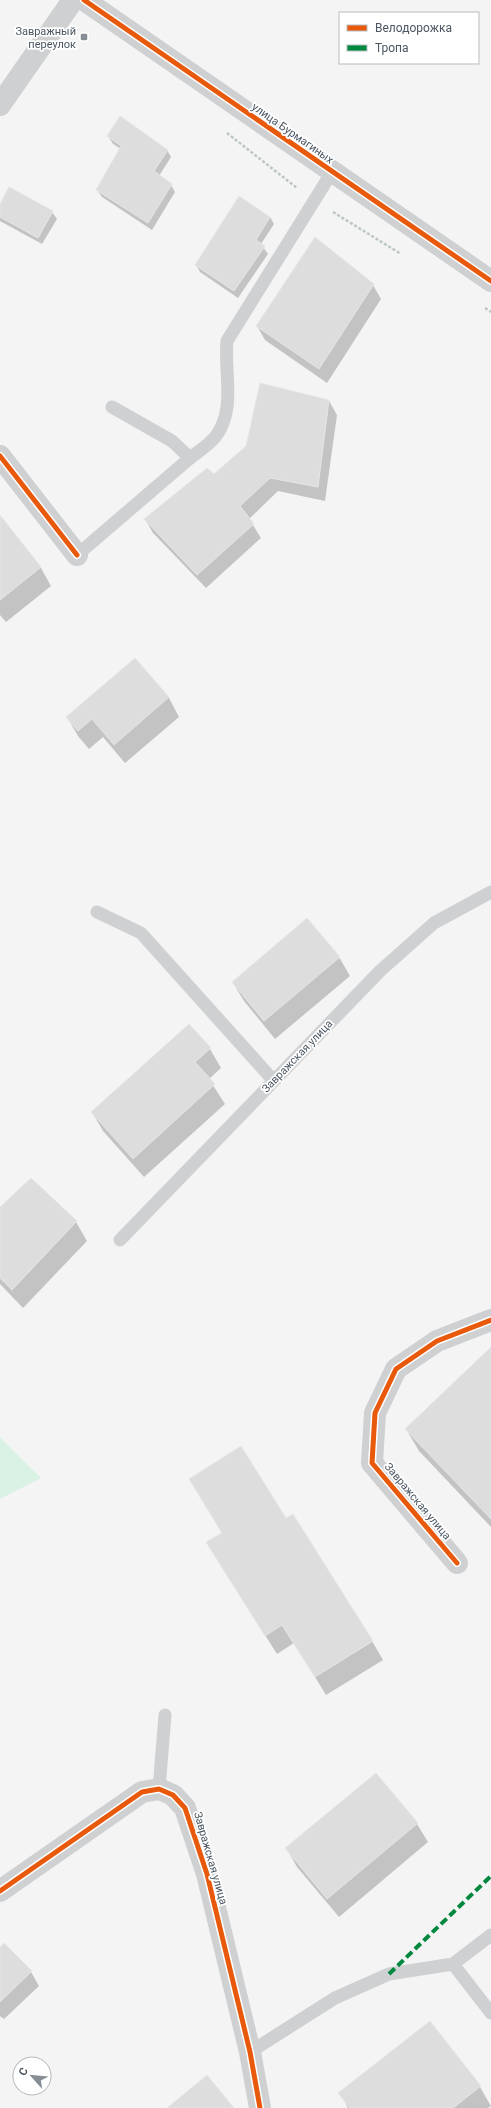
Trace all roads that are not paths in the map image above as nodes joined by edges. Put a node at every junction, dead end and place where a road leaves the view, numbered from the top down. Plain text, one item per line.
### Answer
1 (73, 0) edge
2 (84, 0) edge
3 (0, 105) edge
4 (332, 172) junction
5 (491, 280) edge
6 (112, 407) dead end
7 (0, 456) edge
8 (190, 458) junction
9 (77, 555) joint
10 (491, 892) edge
11 (98, 912) dead end
12 (273, 1080) junction
13 (120, 1240) dead end
14 (491, 1320) edge
15 (457, 1563) dead end
16 (165, 1715) dead end
17 (158, 1789) junction
18 (0, 1891) edge
19 (491, 1935) edge
20 (453, 1964) junction
21 (491, 2013) edge
22 (250, 2052) junction
23 (260, 2108) edge

1 - 3 street
2 - 4 street, улица Бурмагиных
4 - 5 street, улица Бурмагиных
4 - 8 lane
6 - 8 lane
7 - 9 street
8 - 9 lane
10 - 12 lane, Завражская улица
11 - 12 lane
12 - 13 lane, Завражская улица
14 - 15 street, Завражская улица
16 - 17 lane
17 - 18 street
17 - 22 street, Завражская улица
19 - 20 lane
20 - 21 lane
20 - 22 lane
22 - 23 street, Завражская улица

